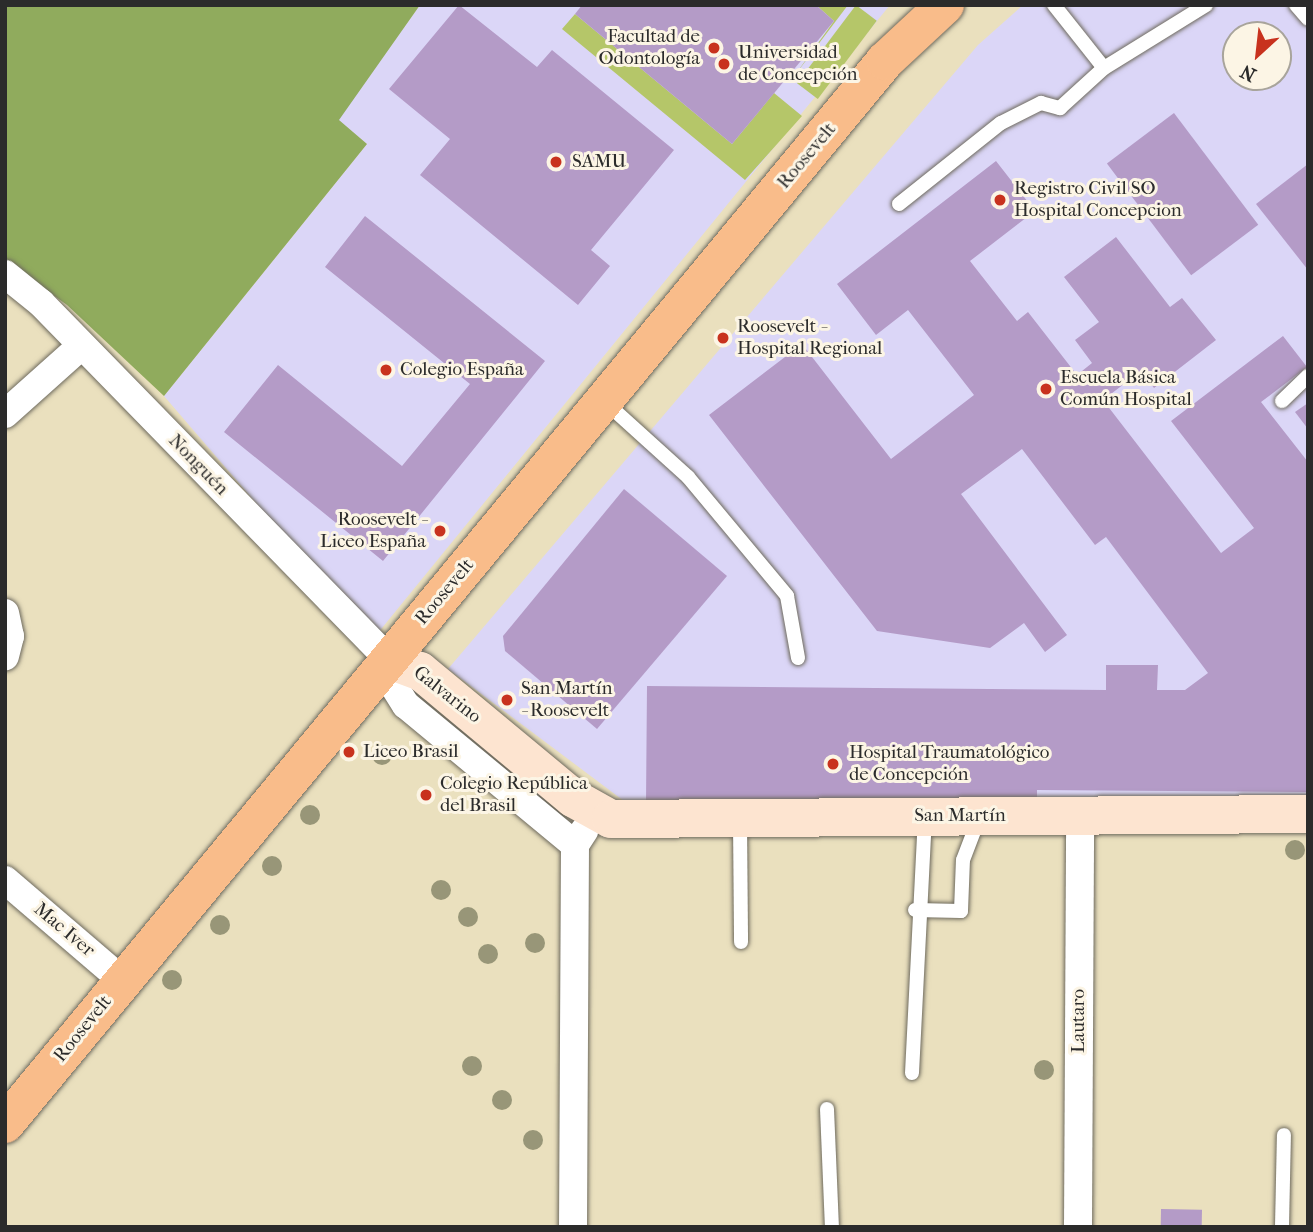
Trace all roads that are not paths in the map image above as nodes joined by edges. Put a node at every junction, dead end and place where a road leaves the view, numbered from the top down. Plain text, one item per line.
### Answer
1 (919, 5) edge
2 (945, 5) edge
3 (1054, 5) edge
4 (1206, 5) edge
5 (1296, 5) edge
6 (1308, 19) edge
7 (885, 61) junction
8 (1104, 68) junction
9 (899, 204) dead end
10 (5, 274) edge
11 (82, 346) junction
12 (1308, 376) edge
13 (604, 401) junction
14 (1282, 401) dead end
15 (5, 414) edge
16 (5, 613) edge
17 (5, 656) edge
18 (799, 658) dead end
19 (389, 660) junction
20 (1308, 814) edge
21 (1080, 815) junction
22 (925, 816) junction
23 (979, 816) junction
24 (611, 819) junction
25 (740, 819) junction
26 (575, 845) junction
27 (5, 880) edge
28 (915, 910) junction
29 (741, 942) dead end
30 (123, 981) junction
31 (912, 1073) dead end
32 (827, 1109) dead end
33 (5, 1124) edge
34 (1284, 1135) dead end
35 (573, 1227) edge
36 (832, 1227) edge
37 (1079, 1227) edge
38 (1282, 1227) edge

1 - 7 main road, Roosevelt
2 - 7 main road, Roosevelt
3 - 8 lane
4 - 8 lane
5 - 6 lane
7 - 13 main road, Roosevelt
8 - 9 lane
10 - 11 street, Nonguén
11 - 15 street
11 - 19 street, Nonguén
12 - 14 lane
13 - 18 lane
13 - 19 main road, Roosevelt
16 - 17 street
19 - 24 main road, Galvarino
19 - 26 street, Galvarino
19 - 30 main road, Roosevelt
20 - 21 main road, San Martín
21 - 23 main road, San Martín
21 - 37 street, Lautaro
22 - 23 main road, San Martín
22 - 25 main road, San Martín
22 - 28 lane
23 - 28 lane
24 - 25 main road, San Martín
24 - 26 street
25 - 29 lane
26 - 35 street
27 - 30 street, Mac Iver
28 - 31 lane
30 - 33 main road, Roosevelt
32 - 36 lane
34 - 38 lane

